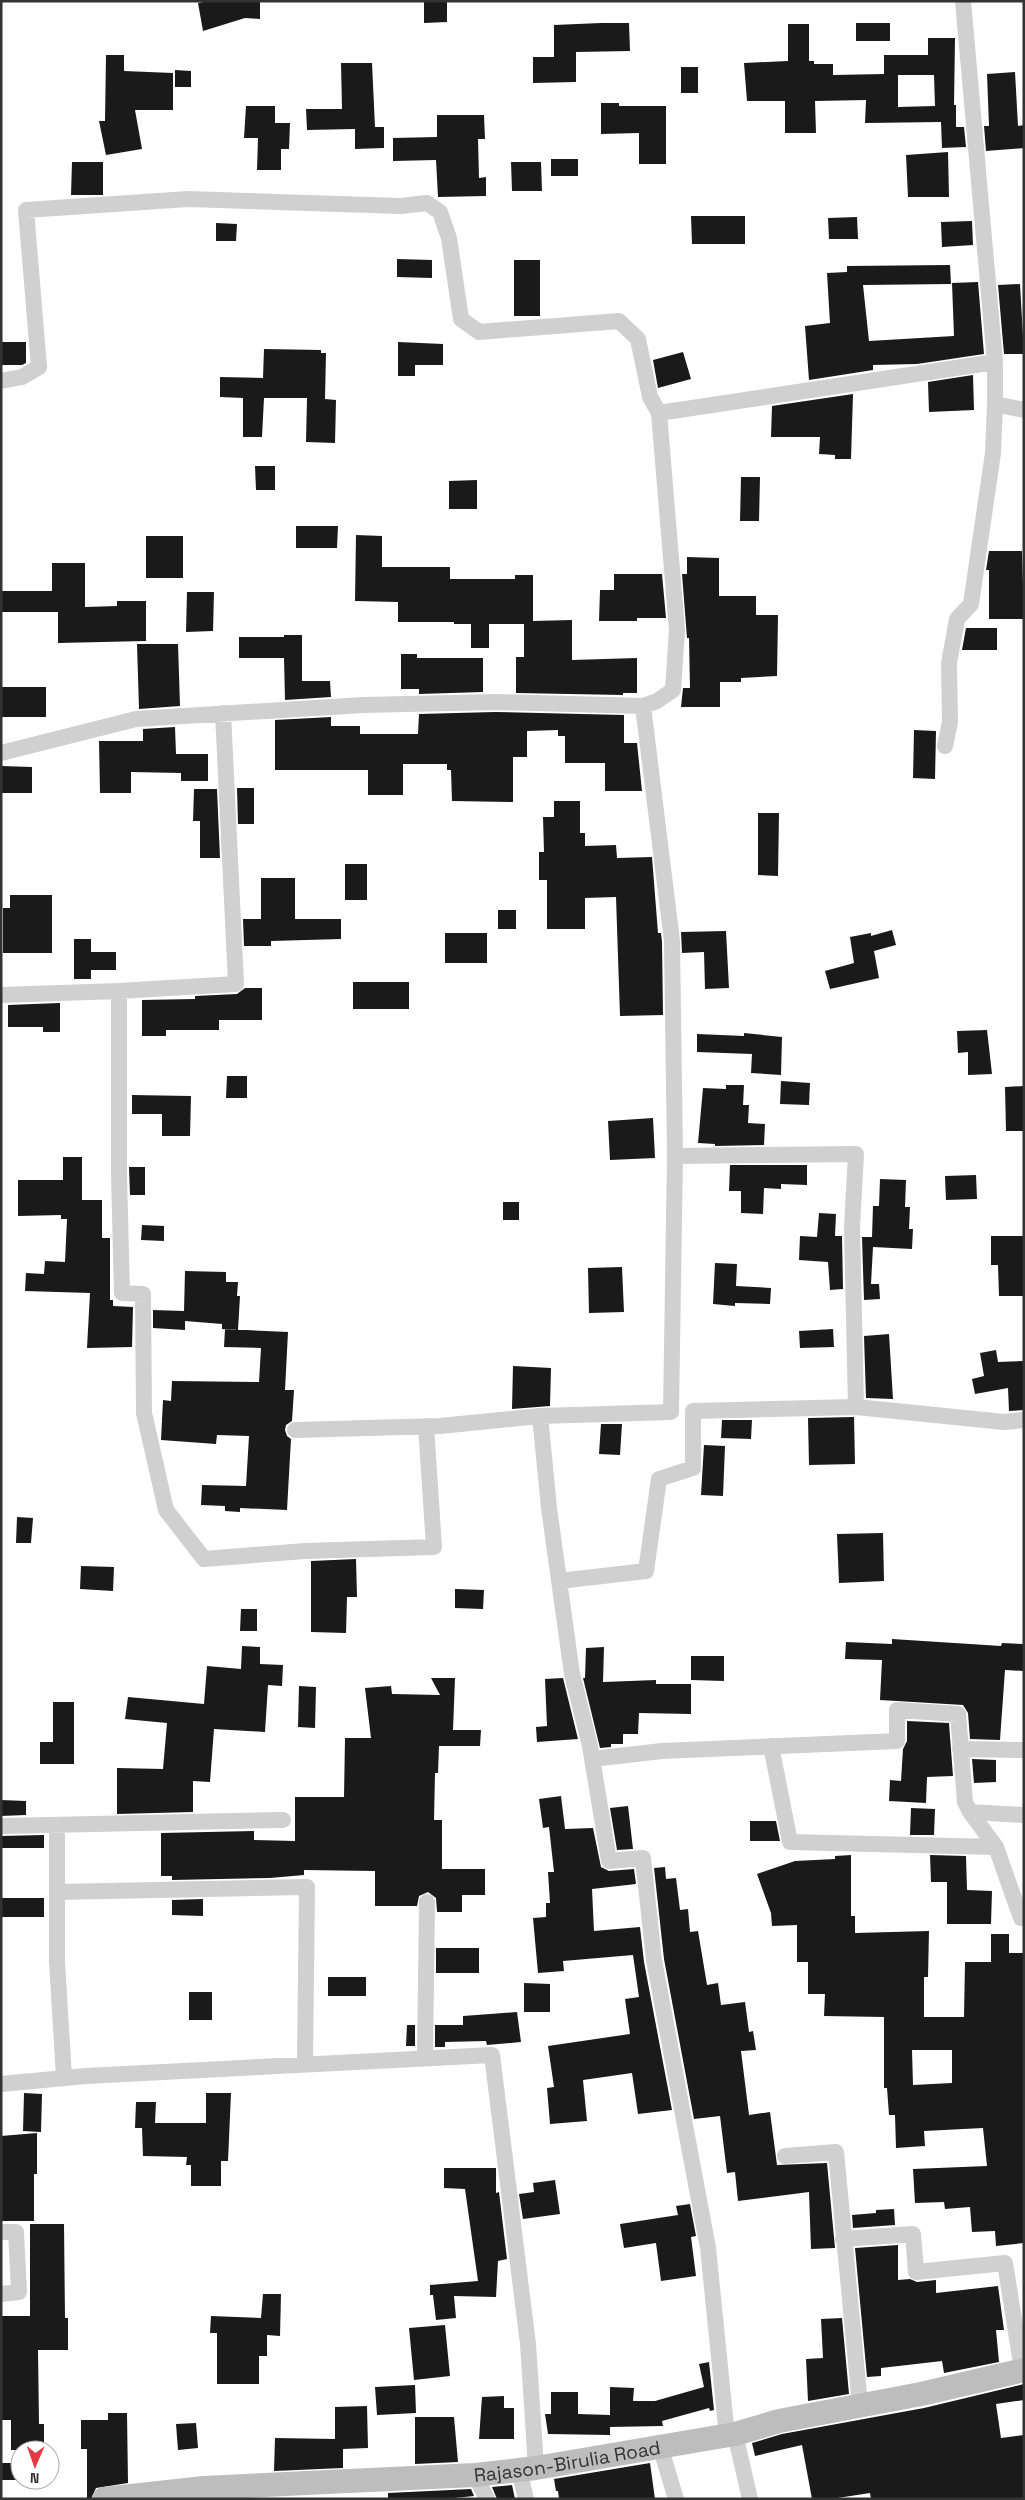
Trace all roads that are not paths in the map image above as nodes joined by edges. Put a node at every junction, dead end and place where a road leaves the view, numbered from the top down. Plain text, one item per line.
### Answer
1 (964, 1) edge
2 (995, 362) junction
3 (1, 380) edge
4 (995, 404) junction
5 (1024, 410) edge
6 (659, 413) junction
7 (643, 706) junction
8 (223, 713) junction
9 (945, 746) dead end
10 (1, 753) edge
11 (119, 991) junction
12 (1, 995) edge
13 (676, 1156) junction
14 (856, 1407) junction
15 (693, 1411) junction
16 (671, 1412) junction
17 (540, 1416) junction
18 (1024, 1420) edge
19 (426, 1426) junction
20 (295, 1430) dead end
21 (559, 1581) junction
22 (771, 1746) junction
23 (960, 1749) junction
24 (1024, 1750) edge
25 (592, 1759) junction
26 (970, 1812) junction
27 (1024, 1815) edge
28 (283, 1820) dead end
29 (57, 1825) junction
30 (1, 1826) edge
31 (996, 1848) junction
32 (57, 1892) junction
33 (427, 1902) dead end
34 (1024, 1918) edge
35 (425, 2058) junction
36 (305, 2064) junction
37 (64, 2078) junction
38 (1, 2084) edge
39 (785, 2156) dead end
40 (1, 2232) edge
41 (844, 2239) junction
42 (1, 2294) edge
43 (1023, 2370) edge
44 (860, 2406) junction
45 (731, 2435) junction
46 (660, 2446) junction
47 (528, 2469) junction
48 (475, 2475) junction
49 (205, 2494) edge
50 (104, 2499) edge
51 (487, 2499) edge
52 (526, 2499) edge
53 (676, 2499) edge
54 (750, 2499) edge

1 - 2 street
2 - 4 street
2 - 6 street
3 - 6 street
4 - 5 street
4 - 9 street
6 - 7 street
7 - 8 street
7 - 13 street
8 - 10 street
8 - 11 street
11 - 12 street
11 - 19 street
13 - 14 street
13 - 16 street
14 - 15 street
14 - 18 street
15 - 16 street
15 - 21 street
16 - 17 street
17 - 19 street
17 - 21 street
19 - 20 street
21 - 25 street
22 - 23 street
22 - 25 street
22 - 31 street
23 - 24 street
23 - 26 street
25 - 45 street
26 - 27 street
26 - 31 street
28 - 29 street
29 - 30 street
29 - 32 street
31 - 34 street
32 - 36 street
32 - 37 street
33 - 35 street
35 - 36 street
35 - 47 street
36 - 37 street
37 - 38 street
39 - 41 street
40 - 42 street
41 - 43 street
41 - 44 street
43 - 44 street, Rajason-Birulia Road
44 - 45 street, Rajason-Birulia Road
45 - 46 street, Rajason-Birulia Road
45 - 54 street
46 - 47 street, Rajason-Birulia Road
46 - 53 street
47 - 48 street, Rajason-Birulia Road
47 - 52 street
48 - 49 street, Rajason-Birulia Road
48 - 51 street
49 - 50 street, Rajason-Birulia Road

